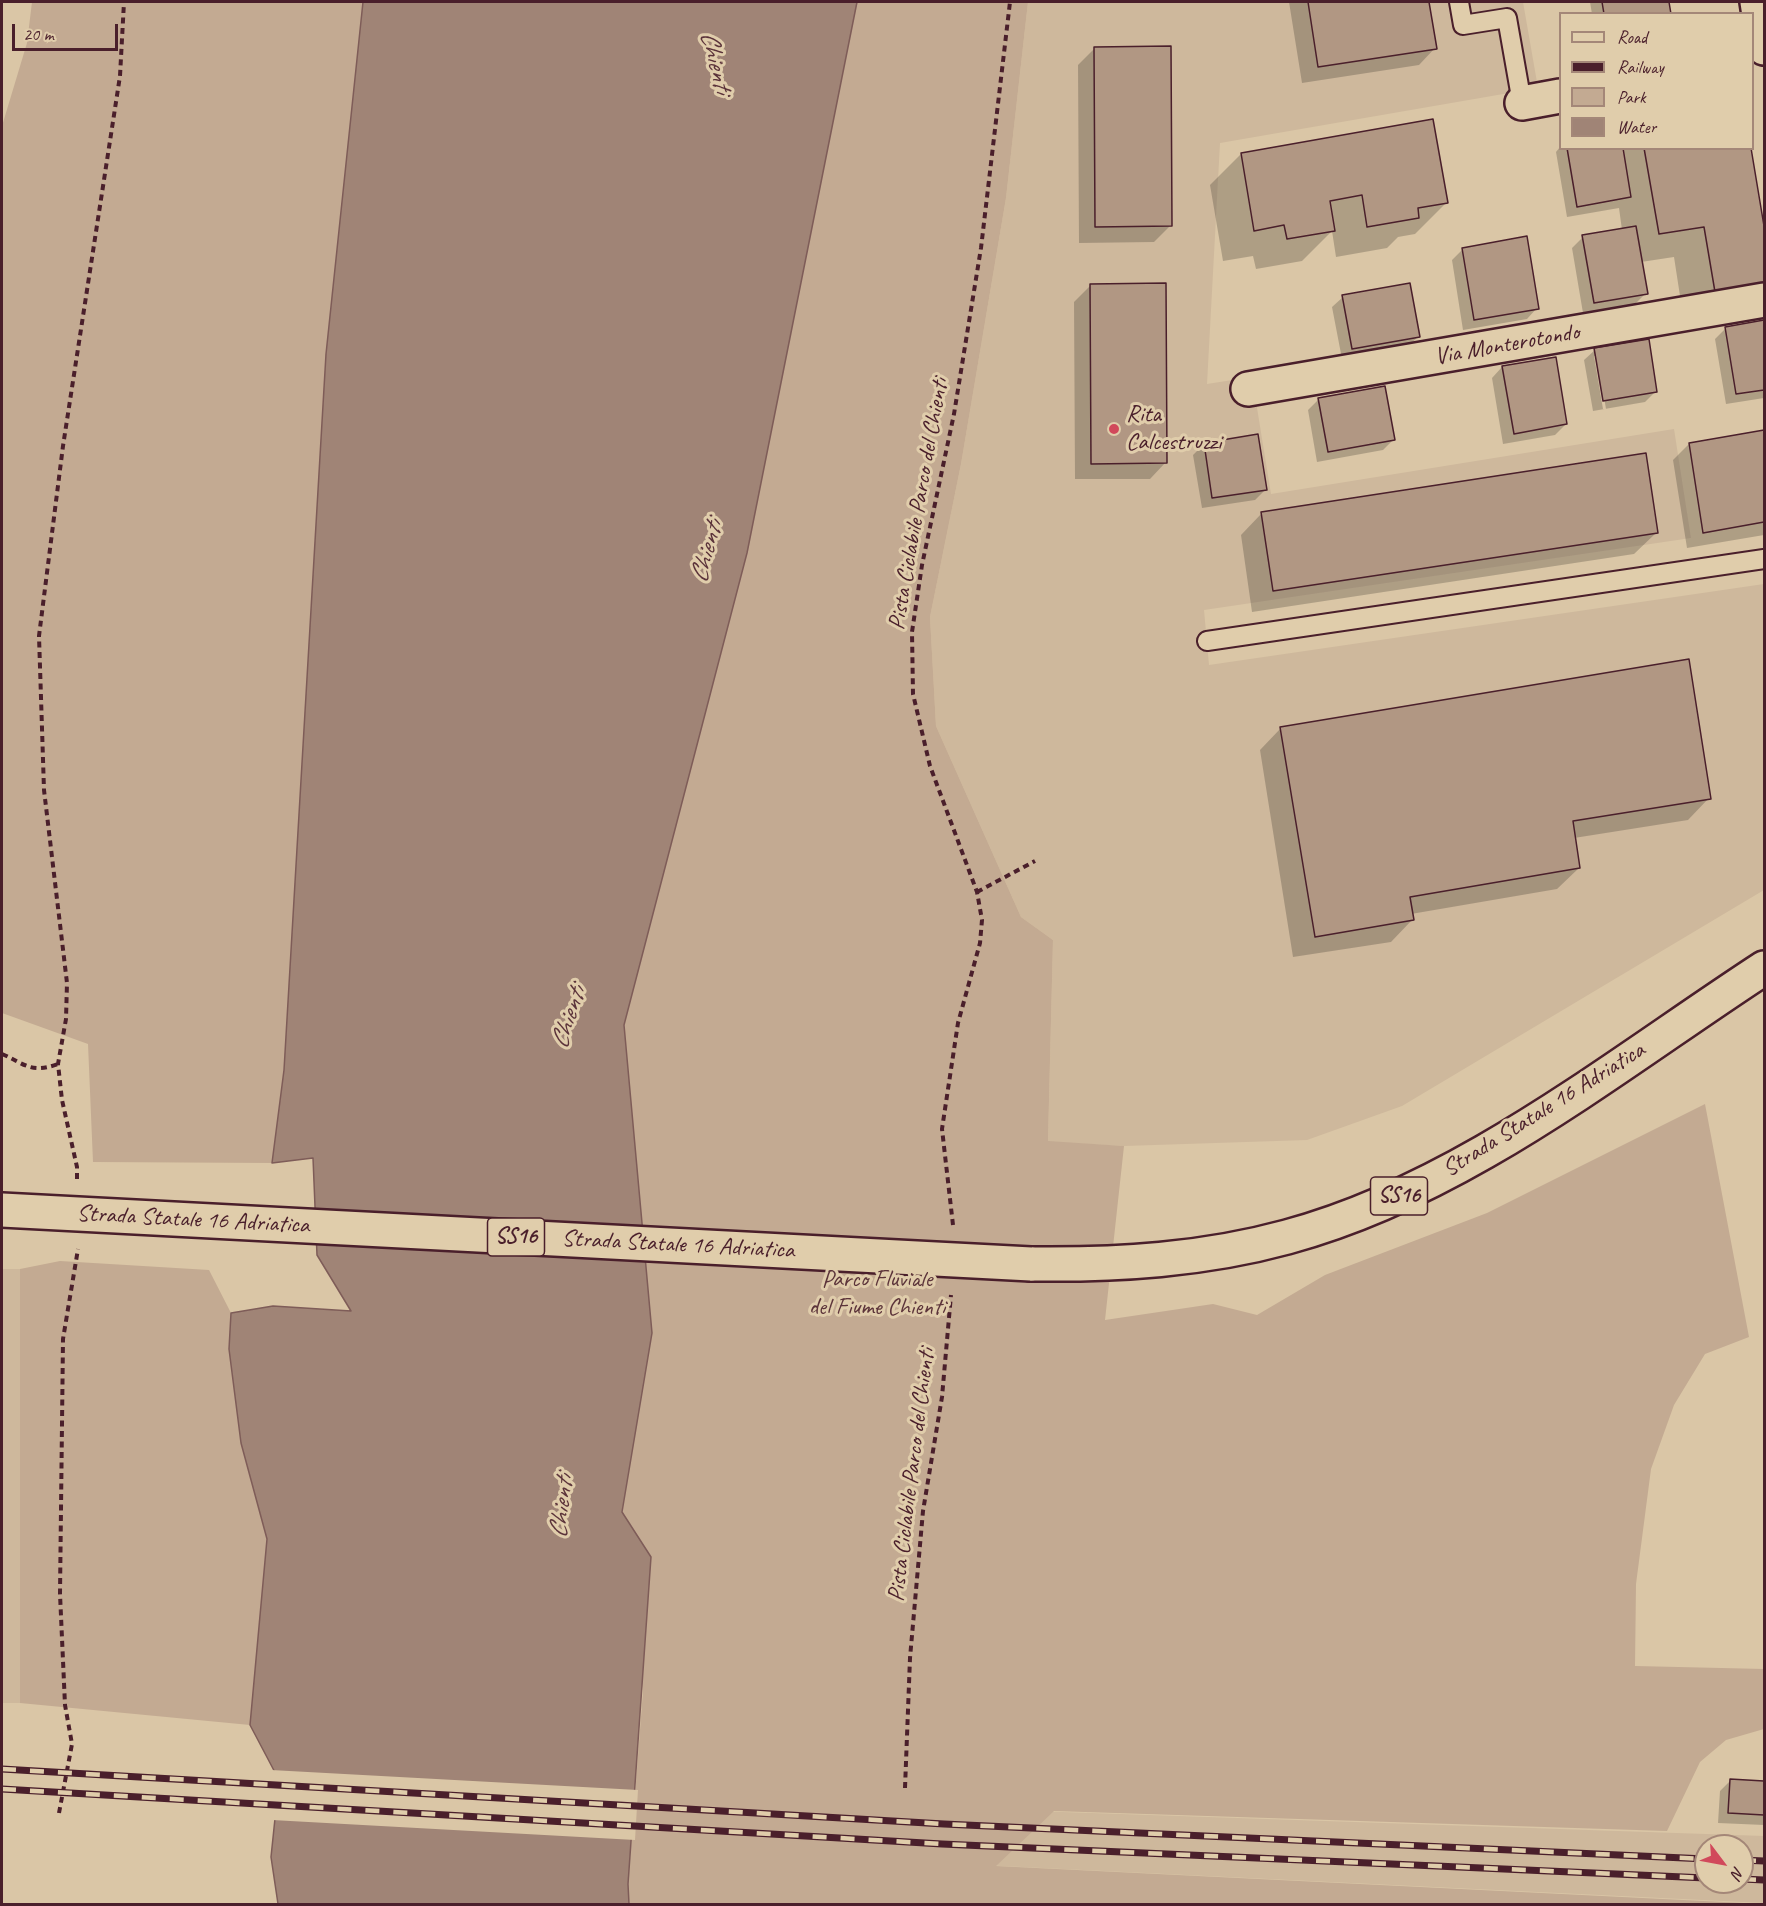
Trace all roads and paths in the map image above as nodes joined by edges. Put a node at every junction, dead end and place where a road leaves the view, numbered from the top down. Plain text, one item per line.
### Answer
1 (124, 2) edge
2 (1010, 2) edge
3 (1459, 2) edge
4 (1757, 2) edge
5 (1764, 48) edge
6 (1559, 96) edge
7 (1522, 103) joint
8 (1764, 300) edge
9 (1248, 389) dead end
10 (1764, 559) edge
11 (1208, 641) dead end
12 (1035, 861) dead end
13 (977, 892) junction
14 (1764, 968) edge
15 (1764, 975) edge
16 (1720, 996) junction
17 (2, 1054) edge
18 (58, 1064) junction
19 (78, 1190) dead end
20 (2, 1210) edge
21 (952, 1233) dead end
22 (78, 1237) dead end
23 (951, 1292) dead end
24 (905, 1788) dead end
25 (59, 1813) dead end

1 - 18 path
2 - 13 path, Pista Ciclabile Parco del Chienti
3 - 7 lane
4 - 5 main road
6 - 7 main road
8 - 9 main road, Via Monterotondo
10 - 11 lane
12 - 13 path
13 - 21 path, Pista Ciclabile Parco del Chienti
14 - 16 main road, Strada Statale 16 Adriatica / SS16
15 - 16 main road, Strada Statale 16 Adriatica / SS16
16 - 20 main road, Strada Statale 16 Adriatica / SS16, bridge
17 - 18 path
18 - 19 path
22 - 25 path
23 - 24 path, Pista Ciclabile Parco del Chienti

